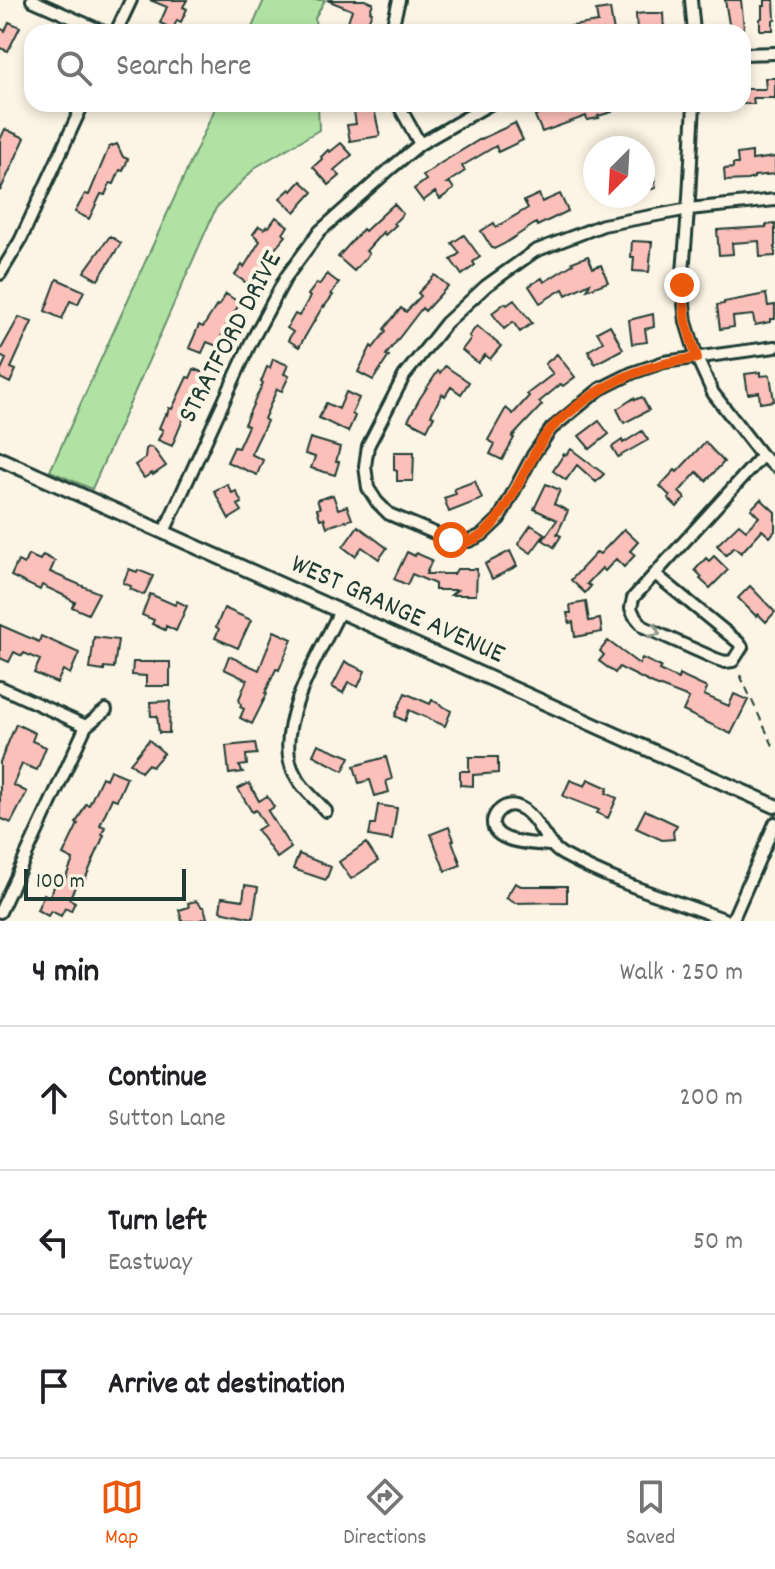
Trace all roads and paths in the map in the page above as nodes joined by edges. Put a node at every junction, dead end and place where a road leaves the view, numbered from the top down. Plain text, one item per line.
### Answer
1 (32, 0) edge
2 (131, 0) edge
3 (399, 0) edge
4 (691, 0) edge
5 (86, 24) edge
6 (120, 24) edge
7 (393, 24) edge
8 (693, 24) edge
9 (775, 53) edge
10 (751, 54) edge
11 (79, 112) edge
12 (402, 112) edge
13 (476, 112) edge
14 (694, 112) edge
15 (420, 144) junction
16 (775, 200) edge
17 (689, 209) junction
18 (0, 274) edge
19 (775, 347) edge
20 (697, 358) junction
21 (762, 456) junction
22 (0, 459) edge
23 (775, 466) edge
24 (164, 532) junction
25 (655, 574) junction
26 (340, 611) junction
27 (740, 675) dead end
28 (0, 687) edge
29 (106, 710) dead end
30 (86, 726) junction
31 (775, 750) edge
32 (775, 806) edge
33 (326, 811) dead end
34 (775, 823) edge
35 (551, 845) junction
36 (0, 912) edge
37 (730, 921) edge

1 - 5 street
2 - 6 street
3 - 7 street
4 - 8 street
9 - 10 street
11 - 18 street
12 - 15 street
13 - 15 street, STRATFORD DRIVE
14 - 17 street
15 - 24 street, STRATFORD DRIVE
16 - 17 street
17 - 20 street
17 - 20 street
19 - 20 street
20 - 21 street
21 - 23 street
21 - 25 street
22 - 24 street, WEST GRANGE AVENUE
24 - 26 street, WEST GRANGE AVENUE
25 -> 25 street
26 - 32 street, WEST GRANGE AVENUE
26 - 33 street
27 - 31 path
28 - 30 street
29 - 30 street
30 - 36 street
34 - 37 street
35 - 35 street
35 - 37 street

